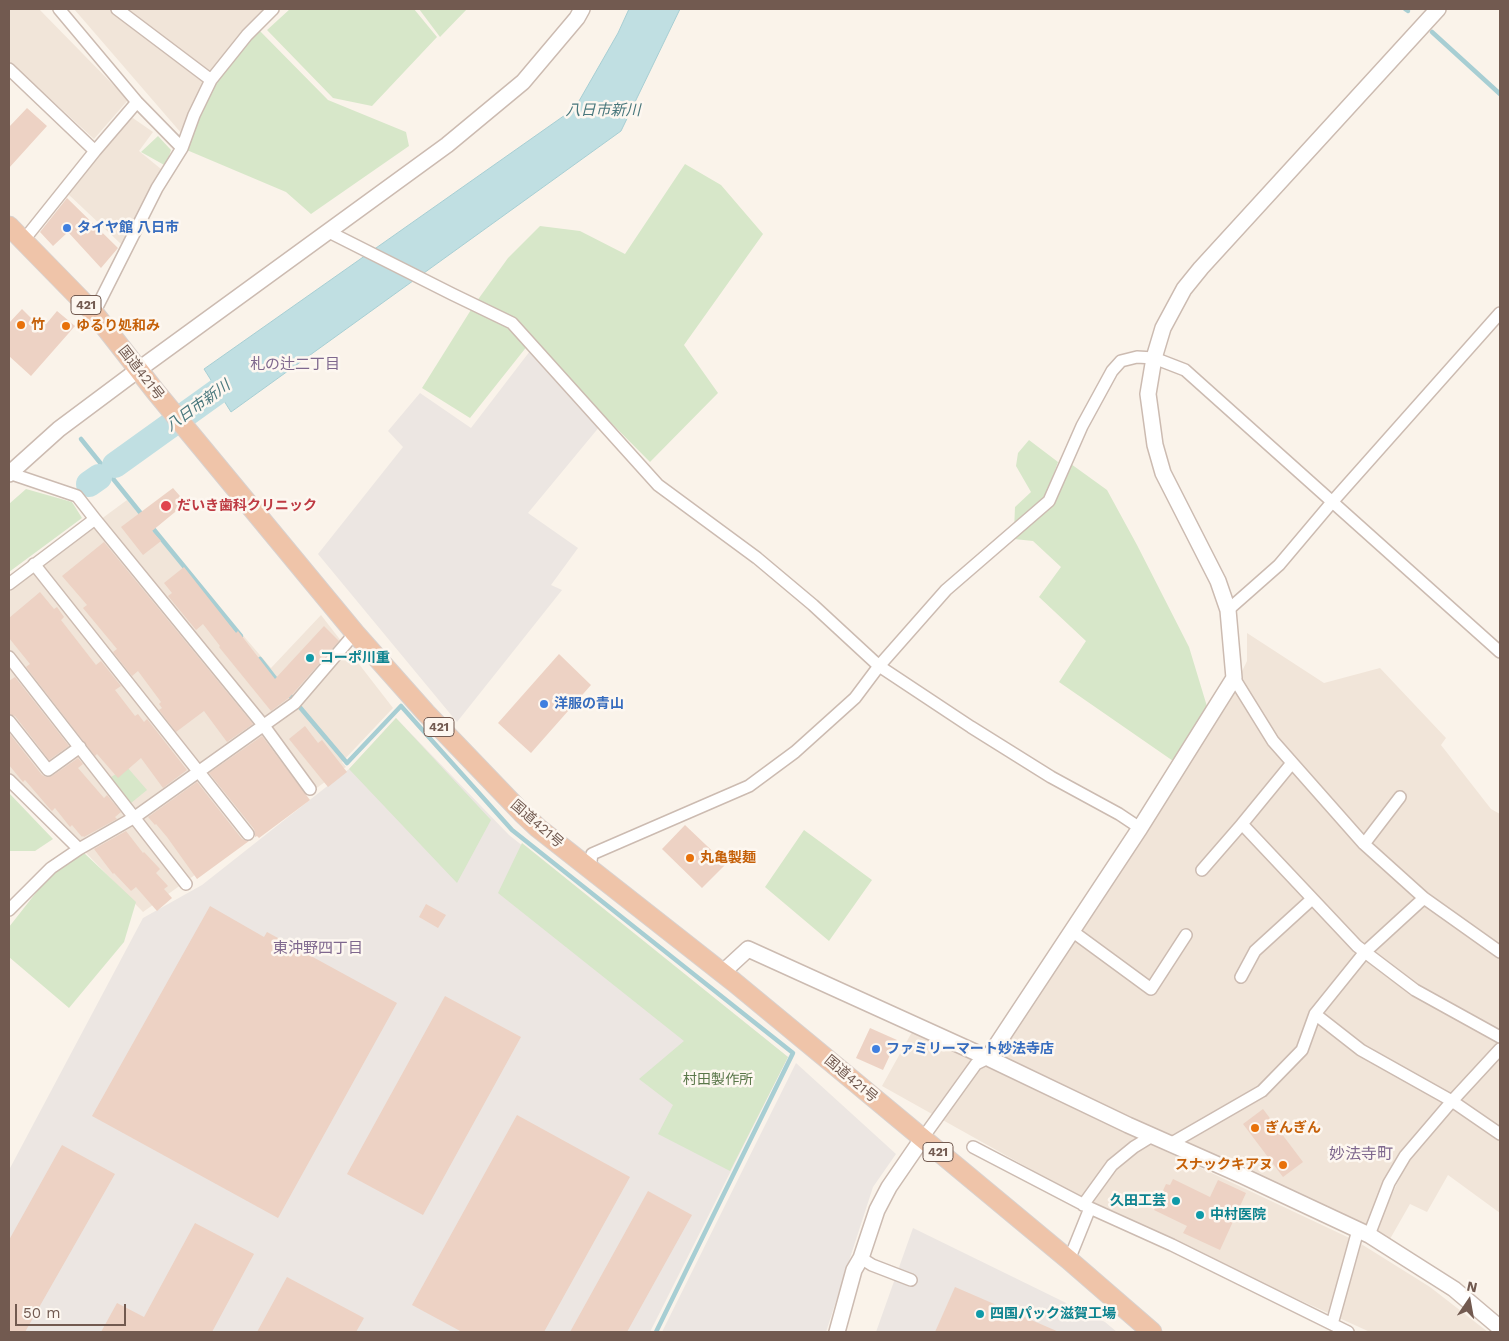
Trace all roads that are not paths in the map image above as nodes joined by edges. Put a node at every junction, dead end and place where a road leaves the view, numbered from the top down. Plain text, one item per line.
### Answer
1 (117, 9) edge
2 (582, 9) edge
3 (1438, 9) edge
4 (64, 10) edge
5 (266, 11) edge
6 (9, 69) edge
7 (211, 80) junction
8 (137, 102) junction
9 (182, 148) junction
10 (95, 151) junction
11 (9, 226) edge
12 (329, 232) junction
13 (23, 241) junction
14 (94, 313) junction
15 (1500, 314) edge
16 (1154, 358) junction
17 (138, 370) junction
18 (9, 473) edge
19 (1332, 501) junction
20 (95, 519) junction
21 (34, 564) junction
22 (9, 584) edge
23 (1228, 610) junction
24 (356, 633) junction
25 (1500, 652) edge
26 (9, 657) edge
27 (879, 666) junction
28 (1234, 678) junction
29 (9, 721) edge
30 (264, 726) junction
31 (80, 747) junction
32 (1292, 763) junction
33 (199, 772) junction
34 (9, 780) edge
35 (310, 789) dead end
36 (1400, 796) dead end
37 (135, 817) junction
38 (1242, 824) junction
39 (1140, 828) junction
40 (248, 834) dead end
41 (1364, 844) junction
42 (79, 849) junction
43 (590, 868) junction
44 (1202, 870) dead end
45 (186, 884) dead end
46 (1424, 898) junction
47 (1312, 899) junction
48 (9, 910) edge
49 (1072, 931) junction
50 (1186, 935) dead end
51 (1365, 952) junction
52 (1500, 952) edge
53 (722, 974) junction
54 (1241, 977) dead end
55 (1315, 1014) junction
56 (1500, 1037) edge
57 (1500, 1049) edge
58 (988, 1058) junction
59 (1452, 1101) junction
60 (1500, 1134) edge
61 (1152, 1136) junction
62 (922, 1139) junction
63 (1170, 1144) junction
64 (972, 1147) dead end
65 (1087, 1207) junction
66 (1363, 1233) junction
67 (860, 1258) junction
68 (1069, 1260) junction
69 (911, 1280) dead end
70 (1332, 1324) junction
71 (1500, 1328) edge
72 (837, 1332) edge
73 (1152, 1332) edge
74 (1346, 1332) edge

1 - 7 street
2 - 12 street
3 - 16 street
4 - 8 street
5 - 7 street
6 - 10 street
7 - 9 street
8 - 9 street
8 - 10 street
9 - 14 street
10 - 13 street
11 - 13 highway, 国道421号 / 421
12 - 17 street
12 - 27 street
13 - 14 highway, 国道421号 / 421
14 - 17 highway, 国道421号 / 421
15 - 19 street
16 - 19 street
16 - 23 street
16 - 27 street
17 - 18 street
17 - 24 highway, 国道421号 / 421
18 - 20 street
19 - 23 street
19 - 25 street
20 - 21 street
20 - 30 street
21 - 22 street
21 - 33 street
23 - 28 street
24 - 30 street
24 - 43 highway, 国道421号 / 421
26 - 31 street
27 - 39 street
27 - 43 street
28 - 32 street
28 - 39 street
29 - 31 street
30 - 33 street
30 - 35 street
31 - 37 street
32 - 38 street
32 - 41 street
33 - 37 street
33 - 40 street
34 - 42 street
36 - 41 street
37 - 42 street
37 - 45 street
38 - 44 street
38 - 47 street
39 - 49 street
41 - 46 street
42 - 48 street
43 - 53 highway, 国道421号 / 421
46 - 51 street
46 - 52 street
47 - 51 street
47 - 54 street
49 - 50 street
49 - 58 street
51 - 55 street
51 - 56 street
53 - 58 street
53 - 62 highway, 国道421号 / 421
55 - 59 street
55 - 63 street
57 - 59 street
58 - 61 street
58 - 62 street
59 - 60 street
59 - 66 street
61 - 63 street
61 - 65 street
62 - 67 street
62 - 68 highway, 国道421号 / 421
63 - 66 street
64 - 65 street
65 - 68 street
65 - 70 street
66 - 70 street
66 - 71 street
67 - 69 street
67 - 72 street
68 - 73 highway, 国道421号 / 421
70 - 74 street

